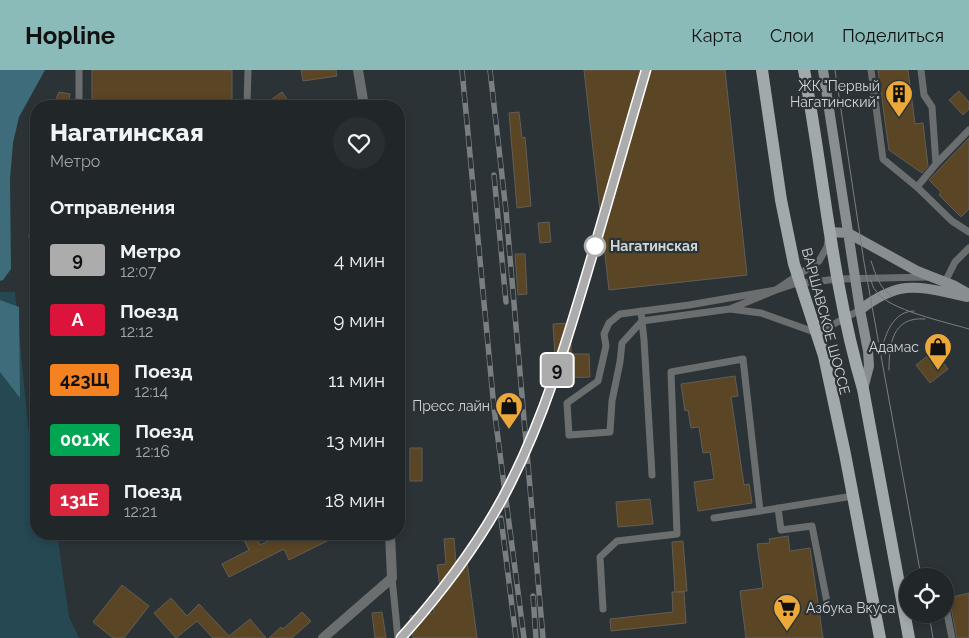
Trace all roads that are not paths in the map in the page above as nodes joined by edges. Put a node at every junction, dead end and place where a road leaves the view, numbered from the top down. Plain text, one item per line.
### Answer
1 (79, 70) edge
2 (248, 70) edge
3 (358, 70) edge
4 (762, 70) edge
5 (804, 70) edge
6 (823, 70) edge
7 (871, 70) edge
8 (921, 70) edge
9 (79, 100) edge
10 (247, 100) edge
11 (363, 100) edge
12 (969, 130) edge
13 (936, 164) junction
14 (917, 187) junction
15 (830, 232) junction
16 (969, 232) edge
17 (848, 233) junction
18 (969, 248) edge
19 (933, 277) junction
20 (855, 278) junction
21 (838, 279) junction
22 (799, 280) junction
23 (945, 282) junction
24 (776, 290) junction
25 (969, 296) edge
26 (730, 309) junction
27 (860, 310) junction
28 (641, 311) junction
29 (846, 318) junction
30 (642, 321) junction
31 (816, 333) junction
32 (863, 389) junction
33 (652, 475) dead end
34 (853, 496) junction
35 (778, 508) junction
36 (760, 511) junction
37 (714, 518) dead end
38 (390, 540) edge
39 (392, 578) junction
40 (827, 602) dead end
41 (603, 609) dead end
42 (949, 623) edge
43 (323, 638) edge
44 (398, 638) edge
45 (880, 638) edge
46 (909, 638) edge
47 (952, 638) edge

1 - 9 lane
2 - 10 lane
3 - 11 street
4 - 22 main road, ВАРШАВСКОЕ ШОССЕ
5 - 15 main road, ВАРШАВСКОЕ ШОССЕ
6 - 17 street
7 - 14 lane
8 - 13 lane
12 - 13 lane
13 - 14 lane
14 - 16 lane
15 - 17 street
15 - 21 main road, ВАРШАВСКОЕ ШОССЕ
15 - 22 lane
17 - 19 street
17 - 20 street
18 - 23 lane
19 - 20 lane
19 - 23 street
20 - 21 lane
20 - 27 street
21 - 22 lane
21 - 29 main road, ВАРШАВСКОЕ ШОССЕ
22 - 24 lane
22 - 31 main road, ВАРШАВСКОЕ ШОССЕ
23 - 25 street
24 - 26 lane
24 - 28 lane
25 - 27 street
26 - 30 lane
26 - 31 lane
27 - 29 lane
27 - 32 street
28 - 30 lane
28 - 30 lane
29 - 31 lane
29 - 32 main road, ВАРШАВСКОЕ ШОССЕ
30 - 33 lane
31 - 34 main road, ВАРШАВСКОЕ ШОССЕ
32 - 46 main road, ВАРШАВСКОЕ ШОССЕ
34 - 35 lane
34 - 45 main road, ВАРШАВСКОЕ ШОССЕ
35 - 36 lane
35 - 40 lane
36 - 37 lane
36 - 41 lane
38 - 39 street
39 - 43 street
39 - 44 lane
42 - 47 lane

